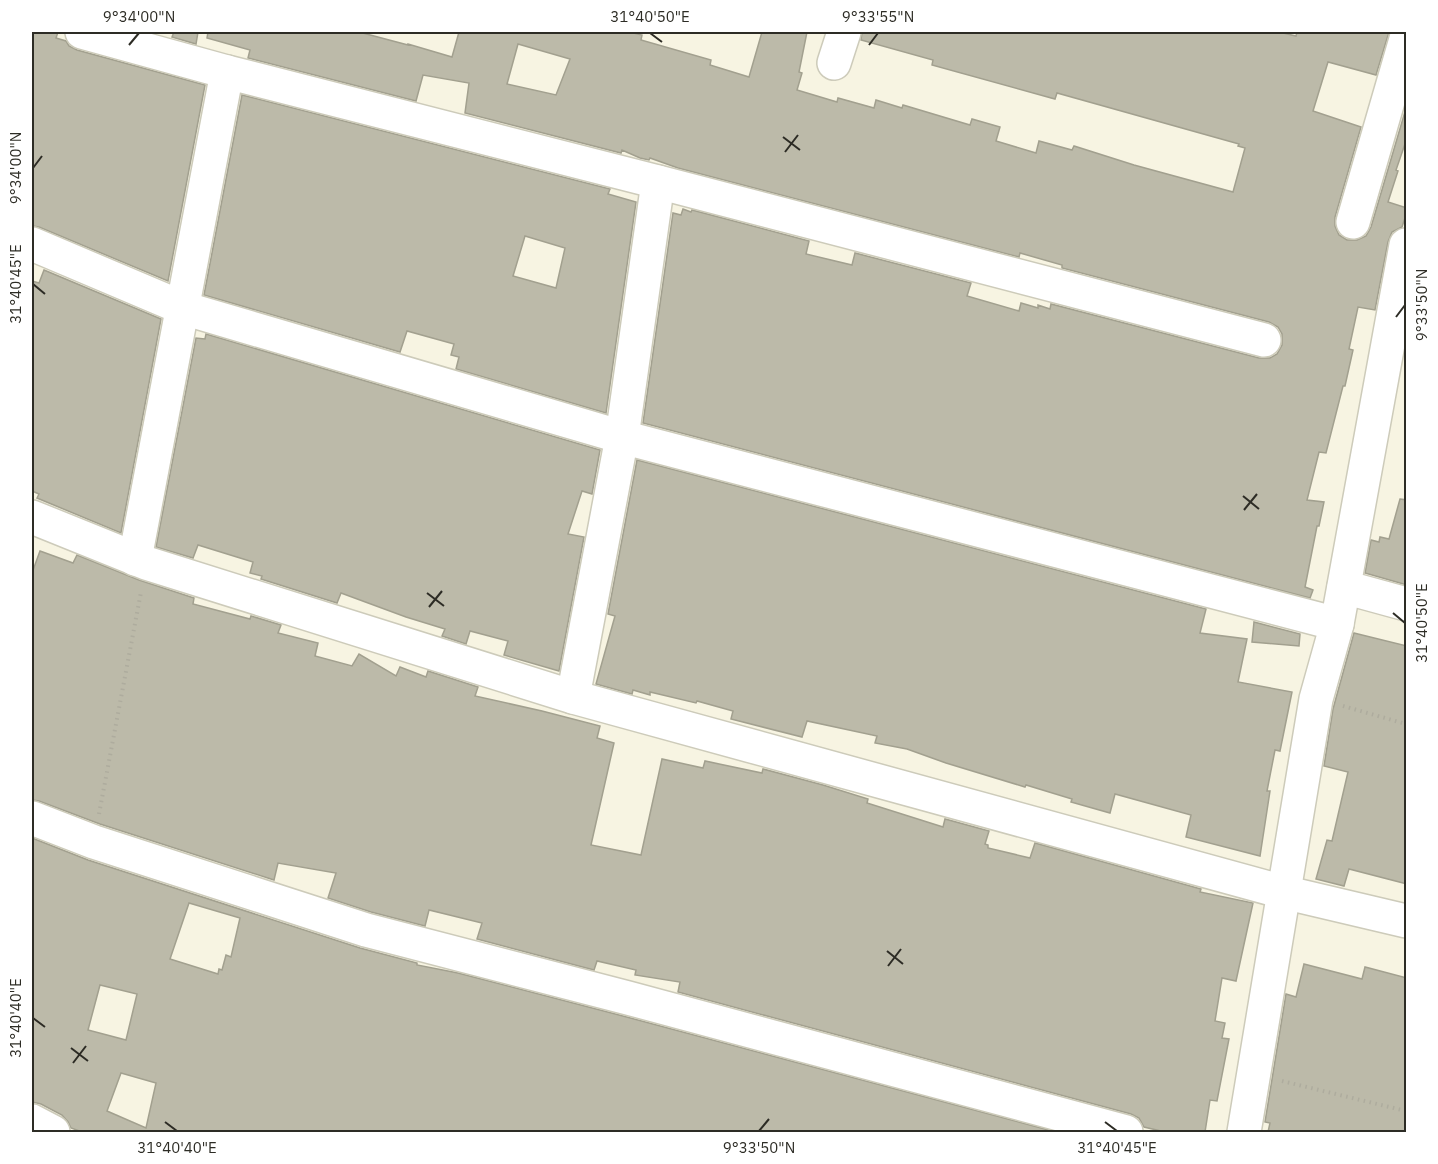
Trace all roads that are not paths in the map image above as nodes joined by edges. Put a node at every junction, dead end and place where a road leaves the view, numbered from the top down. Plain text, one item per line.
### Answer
1 (82, 32) edge
2 (844, 32) edge
3 (1407, 39) edge
4 (834, 63) dead end
5 (227, 72) junction
6 (658, 182) junction
7 (1353, 222) dead end
8 (32, 244) edge
9 (1407, 245) edge
10 (183, 308) junction
11 (1264, 340) dead end
12 (622, 436) junction
13 (32, 517) edge
14 (140, 561) junction
15 (1344, 587) junction
16 (1407, 604) edge
17 (1337, 624) junction
18 (573, 696) junction
19 (32, 818) edge
20 (1283, 892) junction
21 (1407, 921) edge
22 (32, 1121) edge
23 (53, 1132) edge
24 (1126, 1132) edge
25 (1244, 1132) edge

1 - 5 street
2 - 4 street
3 - 7 street
5 - 6 street
5 - 10 street
6 - 11 street
6 - 12 street
8 - 10 street
9 - 15 street
10 - 12 street
10 - 14 street
12 - 17 street
12 - 18 street
13 - 14 street
14 - 18 street
15 - 16 street
15 - 17 street
17 - 20 street
18 - 20 street
19 - 24 street
20 - 21 street
20 - 25 street
22 - 23 street

